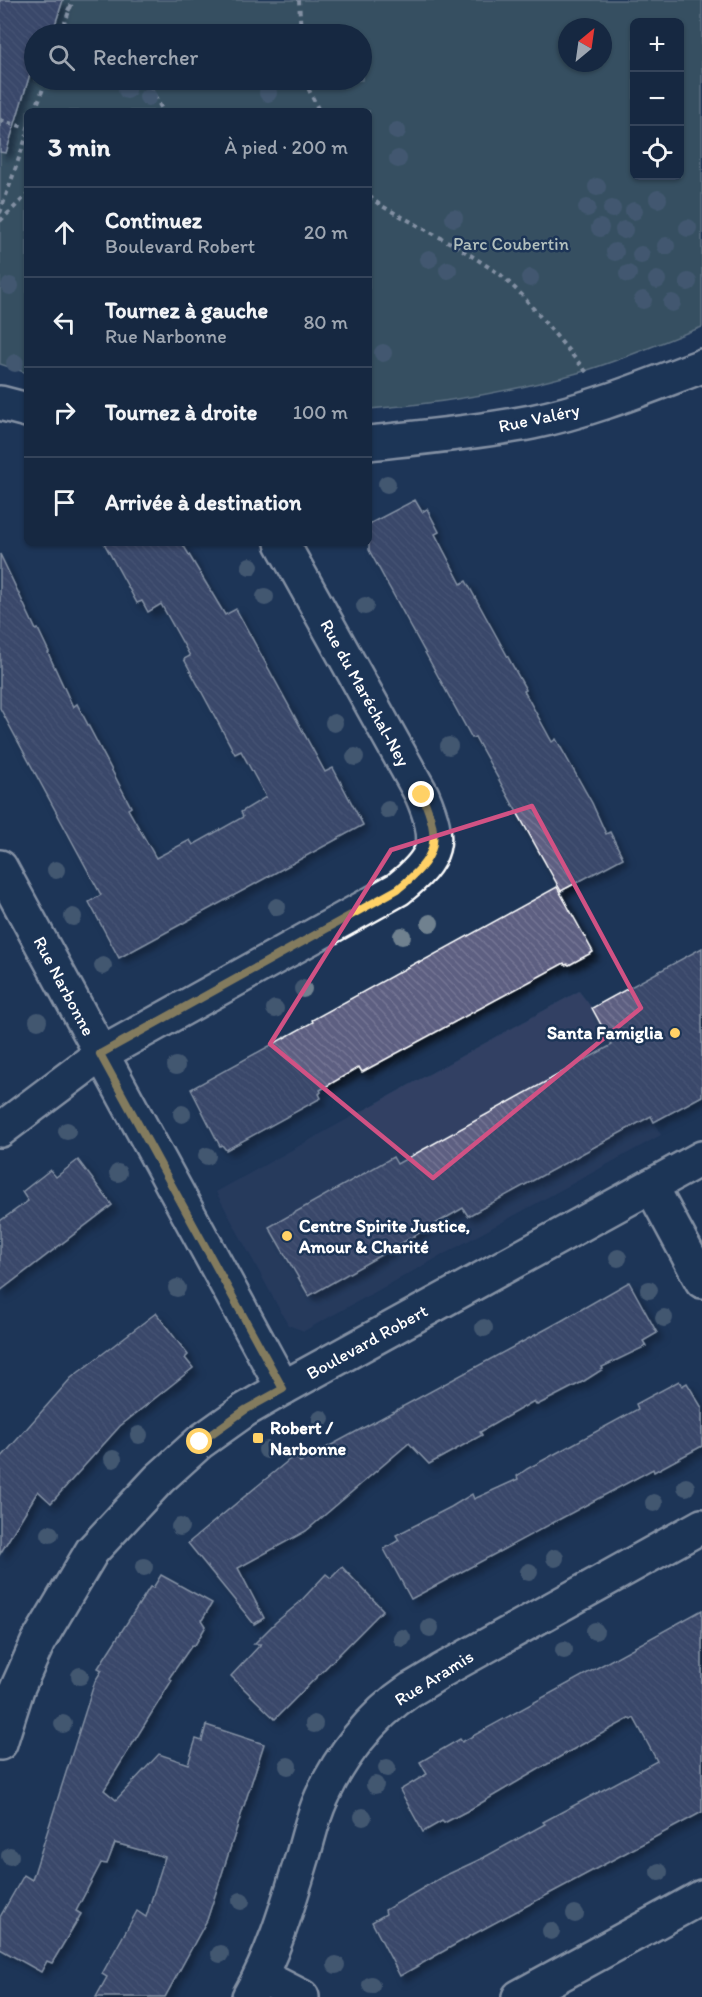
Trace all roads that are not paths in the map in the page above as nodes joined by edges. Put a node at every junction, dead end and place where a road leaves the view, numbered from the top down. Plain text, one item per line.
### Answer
1 (702, 366) edge
2 (0, 403) edge
3 (24, 409) edge
4 (372, 443) edge
5 (284, 546) edge
6 (0, 867) edge
7 (100, 1054) junction
8 (0, 1130) edge
9 (702, 1158) edge
10 (651, 1186) junction
11 (702, 1281) edge
12 (283, 1389) junction
13 (702, 1526) edge
14 (0, 1743) edge
15 (702, 1897) edge
16 (255, 1986) edge
17 (302, 1997) edge
18 (519, 1997) edge

1 - 4 street, Rue Valéry
2 - 3 street
5 - 7 street, Rue du Maréchal-Ney
6 - 7 street, Rue Narbonne
7 - 8 street, Rue du Maréchal-Ney
7 - 12 street, Rue Narbonne
9 - 10 street, Boulevard Robert
10 - 11 street
10 - 12 street, Boulevard Robert
12 - 14 street, Boulevard Robert
13 - 16 street, Rue Aramis
15 - 18 street
16 - 17 street

